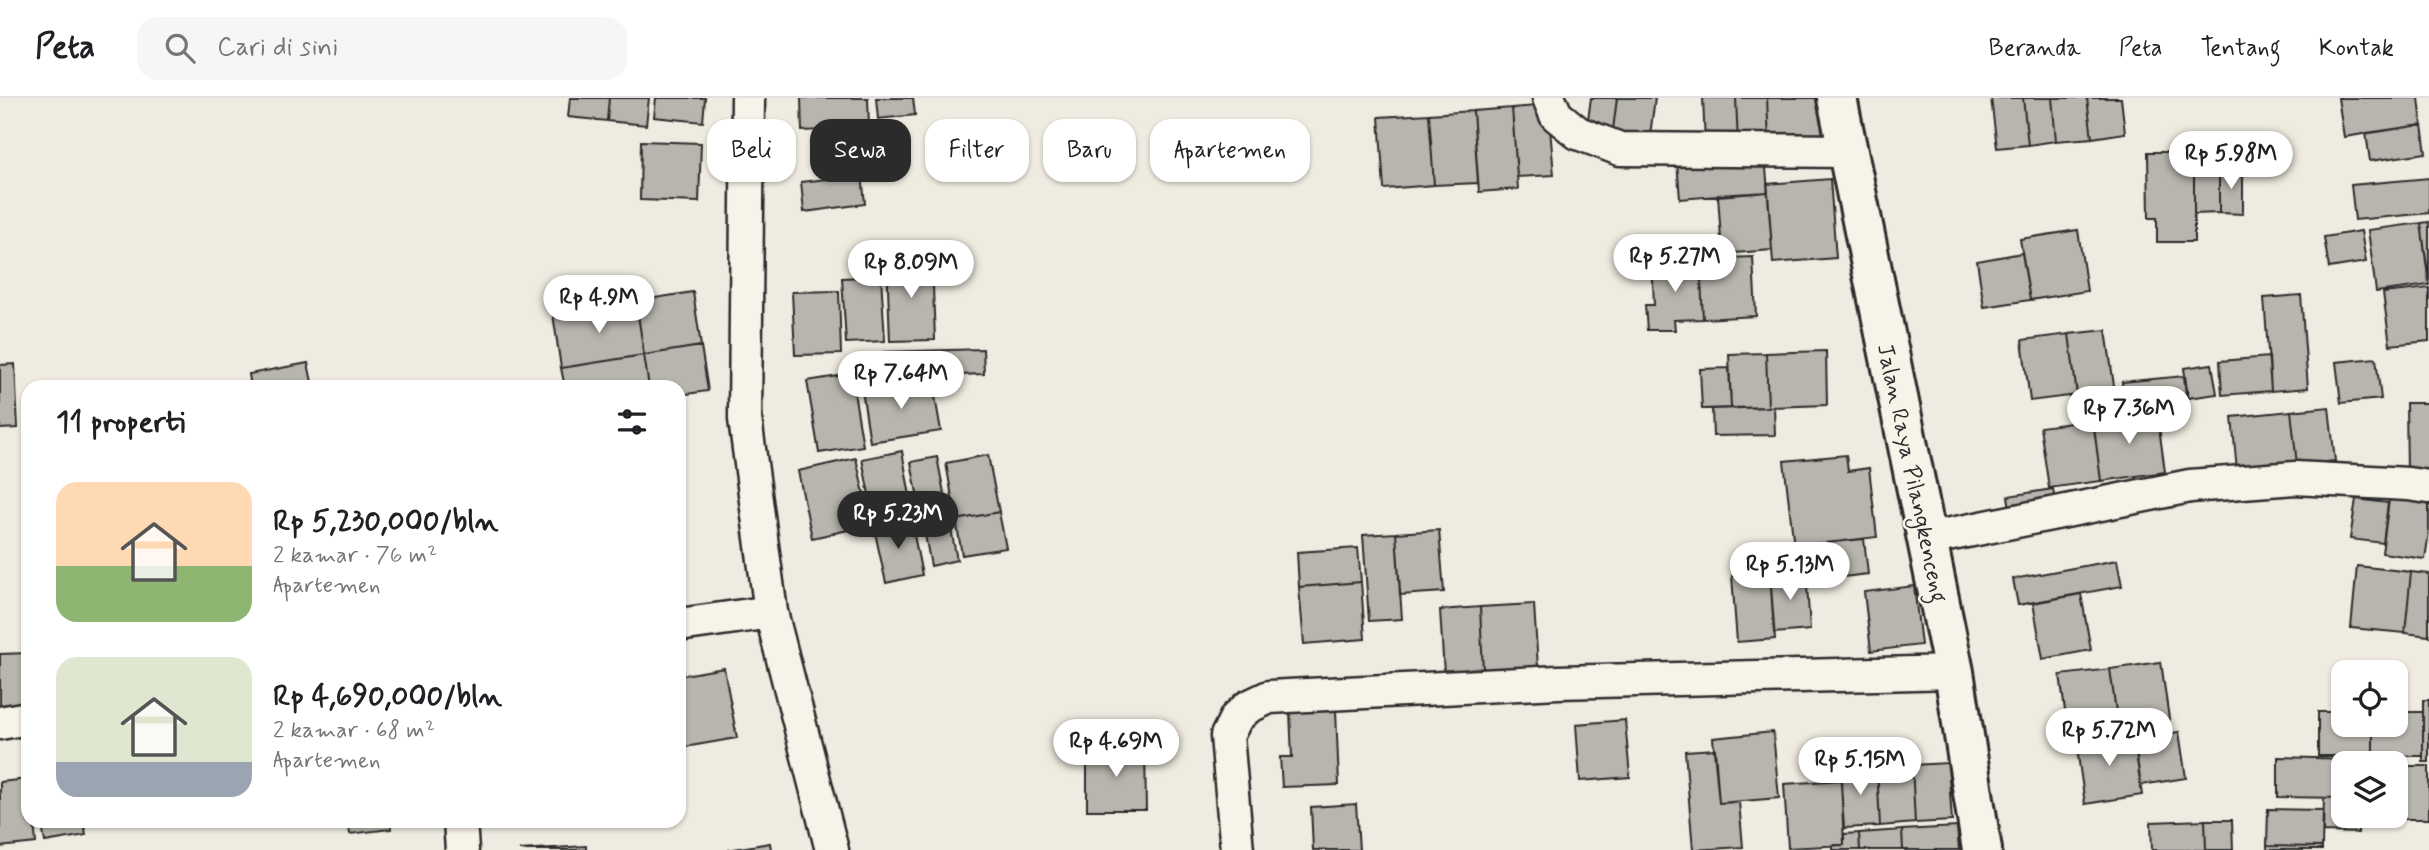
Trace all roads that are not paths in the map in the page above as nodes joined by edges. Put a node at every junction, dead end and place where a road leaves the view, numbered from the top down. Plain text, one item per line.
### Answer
1 (748, 98) edge
2 (1549, 98) edge
3 (1837, 98) edge
4 (1846, 151) junction
5 (2429, 487) edge
6 (1927, 539) junction
7 (771, 612) junction
8 (686, 624) edge
9 (1954, 672) junction
10 (21, 719) edge
11 (0, 723) edge
12 (460, 828) edge
13 (462, 850) edge
14 (832, 850) edge
15 (1237, 850) edge
16 (1982, 850) edge

1 - 7 street
2 - 4 street
3 - 4 main road, Jalan Raya Pilangkenceng
4 - 6 main road, Jalan Raya Pilangkenceng
5 - 6 street
6 - 9 main road, Jalan Raya Pilangkenceng
7 - 8 street
7 - 14 street
9 - 15 street
9 - 16 main road, Jalan Raya Pilangkenceng
10 - 11 street
12 - 13 street

